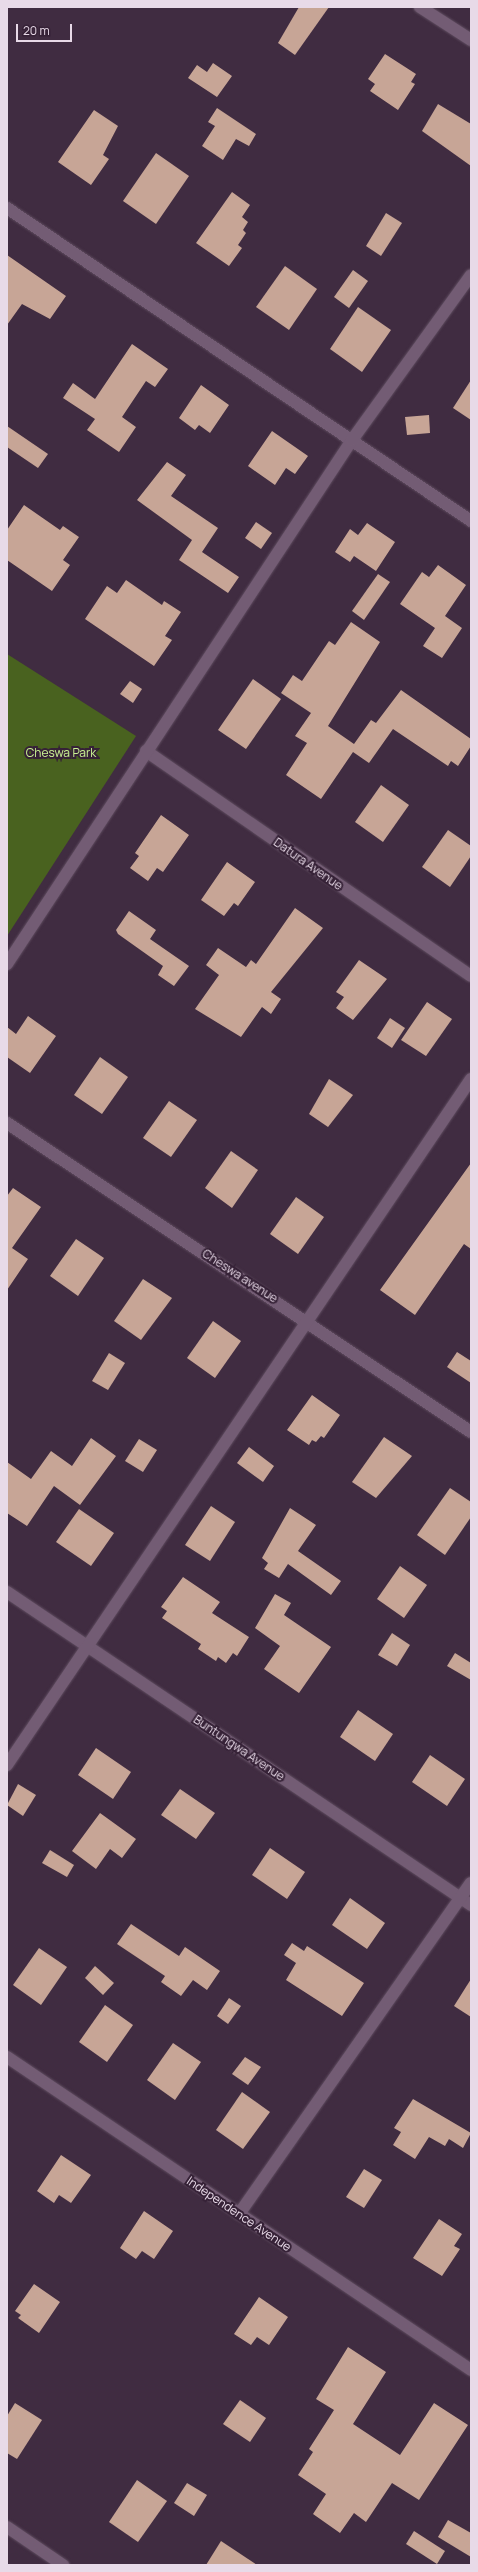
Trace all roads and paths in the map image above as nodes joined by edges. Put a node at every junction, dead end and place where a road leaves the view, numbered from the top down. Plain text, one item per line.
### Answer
1 (420, 7) edge
2 (471, 40) edge
3 (7, 208) edge
4 (471, 275) edge
5 (352, 440) junction
6 (471, 521) edge
7 (146, 751) junction
8 (7, 964) edge
9 (471, 976) edge
10 (471, 1079) edge
11 (7, 1123) edge
12 (309, 1321) junction
13 (471, 1432) edge
14 (7, 1592) edge
15 (88, 1647) junction
16 (7, 1765) edge
17 (471, 1883) edge
18 (461, 1898) junction
19 (471, 1904) edge
20 (7, 2057) edge
21 (239, 2214) junction
22 (471, 2370) edge
23 (7, 2527) edge
24 (63, 2565) edge

1 - 2 street
3 - 5 street
4 - 5 street
5 - 6 street
5 - 7 street
7 - 8 street
7 - 9 street, Datura Avenue
10 - 12 street
11 - 12 street, Cheswa avenue
12 - 13 street, Cheswa avenue
12 - 15 street
14 - 15 street, Buntungwa Avenue
15 - 16 street
15 - 18 street, Buntungwa Avenue
17 - 18 street
18 - 19 street, Buntungwa Avenue
18 - 21 street
20 - 21 street, Independence Avenue
21 - 22 street, Independence Avenue
23 - 24 street

